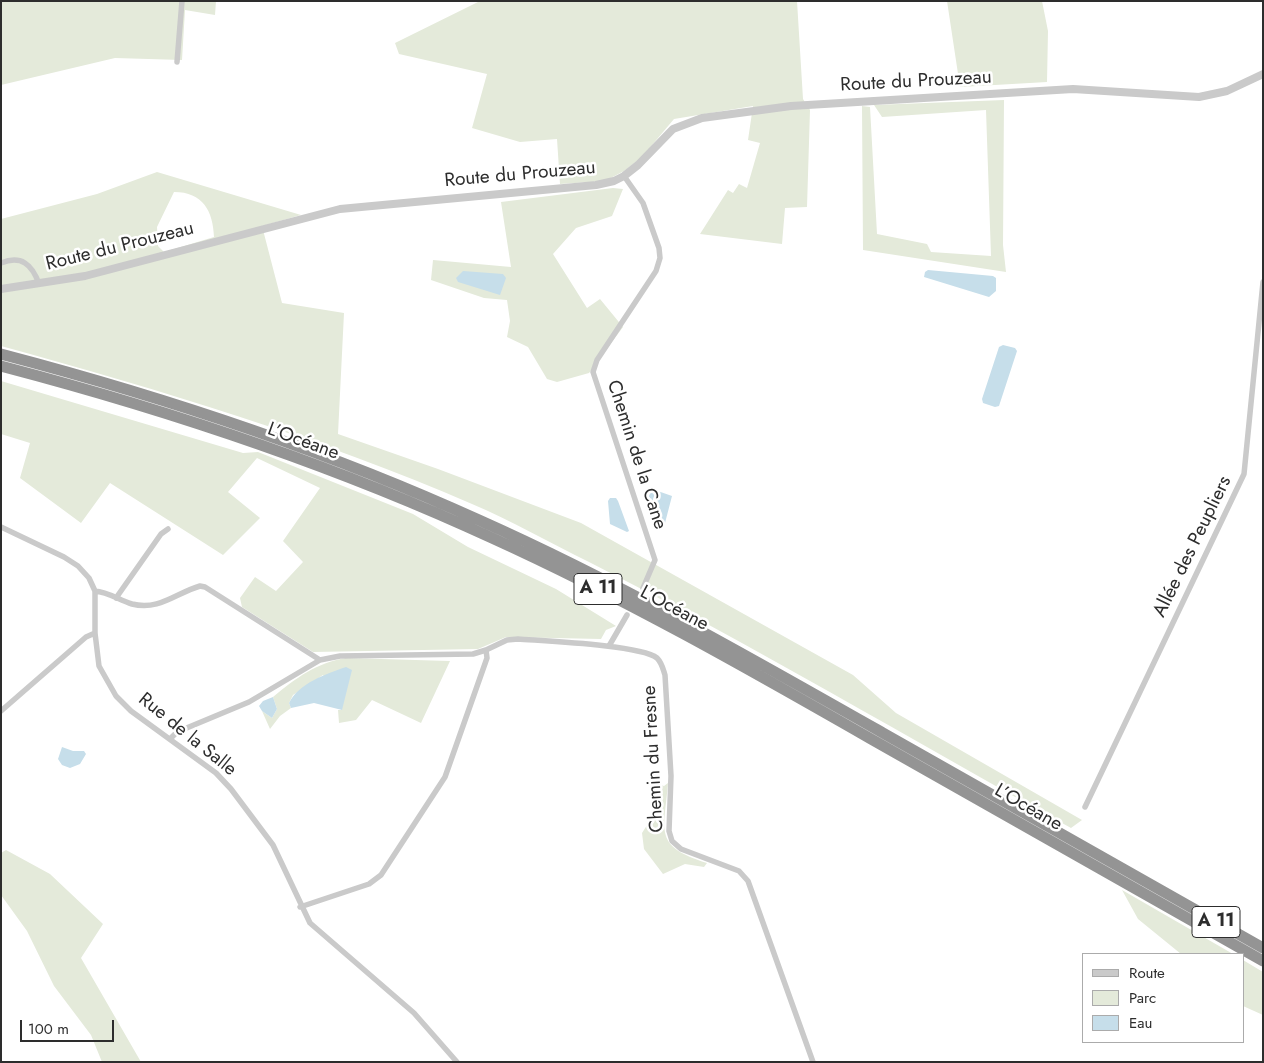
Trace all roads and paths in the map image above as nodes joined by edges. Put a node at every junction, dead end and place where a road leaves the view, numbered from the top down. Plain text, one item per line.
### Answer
1 (182, 1) edge
2 (177, 62) dead end
3 (1263, 74) edge
4 (624, 176) junction
5 (1, 263) edge
6 (1263, 282) edge
7 (39, 284) junction
8 (1, 289) edge
9 (1, 354) edge
10 (1, 366) edge
11 (1, 527) edge
12 (168, 529) dead end
13 (643, 588) dead end
14 (94, 591) junction
15 (116, 598) junction
16 (627, 615) dead end
17 (95, 633) junction
18 (609, 646) junction
19 (486, 650) junction
20 (320, 660) junction
21 (1, 711) edge
22 (170, 739) junction
23 (1085, 807) dead end
24 (300, 907) junction
25 (1263, 948) edge
26 (1263, 961) edge
27 (457, 1062) edge
28 (813, 1062) edge

1 - 2 street
3 - 4 street, Route du Prouzeau
4 - 7 street, Route du Prouzeau
4 - 13 street, Chemin de la Cane
5 - 7 street
6 - 23 street, Allée des Peupliers
7 - 8 street, Route du Prouzeau
9 - 25 highway, L’Océane / A 11
10 - 26 highway, L’Océane / A 11
11 - 14 street, Rue de la Salle
12 - 15 street
14 - 15 street
14 - 17 street, Rue de la Salle
15 - 20 street
16 - 18 street
17 - 21 street
17 - 22 street, Rue de la Salle
18 - 19 street, Chemin du Fresne
18 - 28 street, Chemin du Fresne
19 - 20 street, Chemin du Fresne
19 - 24 street
20 - 22 street
22 - 24 street, Rue de la Salle
24 - 27 street, Rue de la Salle

